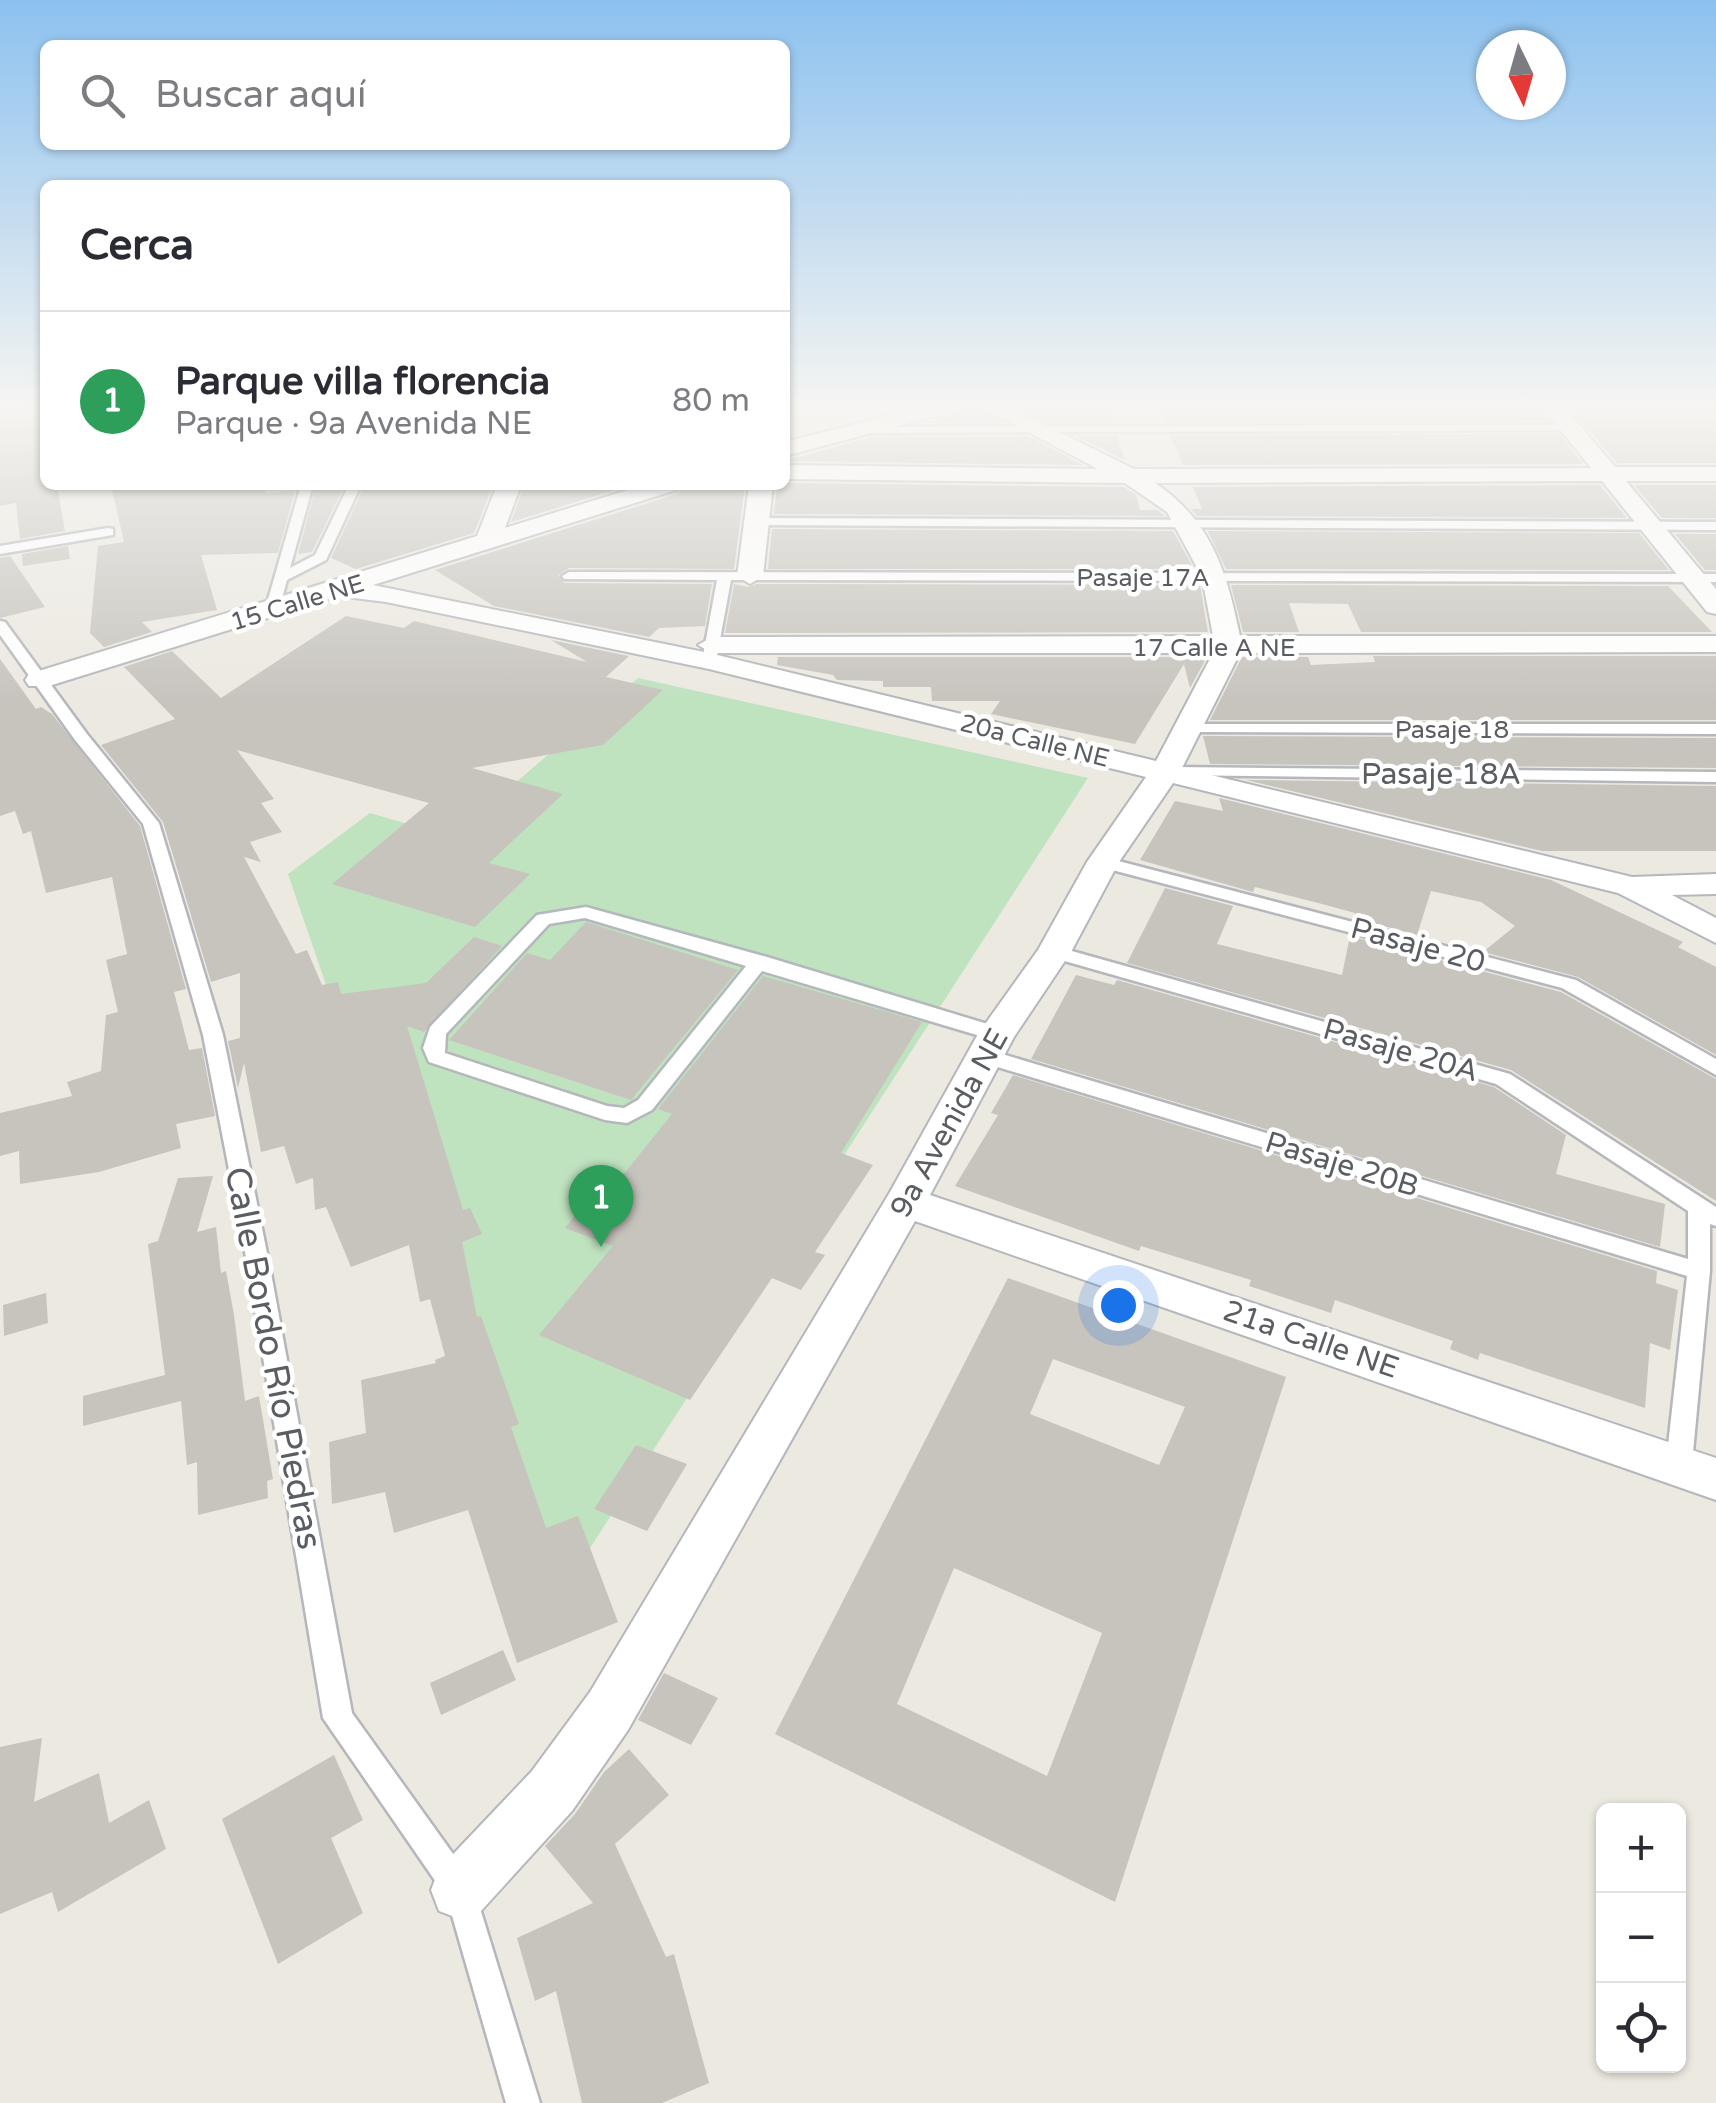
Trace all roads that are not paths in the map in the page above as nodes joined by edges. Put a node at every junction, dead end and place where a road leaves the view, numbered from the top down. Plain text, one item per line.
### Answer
1 (302, 506) edge
2 (345, 506) edge
3 (500, 506) edge
4 (601, 506) edge
5 (759, 506) edge
6 (1171, 506) edge
7 (1634, 506) edge
8 (757, 522) junction
9 (1188, 525) junction
10 (1650, 526) junction
11 (1716, 526) edge
12 (108, 532) dead end
13 (487, 542) junction
14 (72, 548) dead end
15 (0, 550) edge
16 (0, 560) edge
17 (569, 576) dead end
18 (738, 576) junction
19 (284, 577) junction
20 (1215, 577) junction
21 (1704, 578) edge
22 (342, 589) junction
23 (1716, 606) edge
24 (272, 610) junction
25 (0, 625) edge
26 (1716, 644) edge
27 (1229, 648) junction
28 (710, 653) junction
29 (39, 680) junction
30 (1188, 730) junction
31 (1716, 730) edge
32 (1165, 772) junction
33 (1716, 776) edge
34 (1103, 862) junction
35 (1716, 884) edge
36 (1630, 886) junction
37 (1716, 932) edge
38 (1054, 952) junction
39 (760, 961) junction
40 (991, 1045) junction
41 (1716, 1068) edge
42 (905, 1202) junction
43 (1707, 1212) edge
44 (1699, 1271) junction
45 (1698, 1471) edge
46 (460, 1890) junction
47 (523, 2103) edge

1 - 19 lane
2 - 19 lane
3 - 13 street
4 - 13 street, 15 Calle NE
5 - 8 street
6 - 9 street
7 - 10 street
8 - 9 lane
8 - 18 street
9 - 10 lane
9 - 20 street
10 - 11 lane
10 - 21 street
12 - 15 lane
13 - 22 street, 15 Calle NE
14 - 16 lane
17 - 18 lane, Pasaje 17A
18 - 20 lane, Pasaje 17A
18 - 28 lane
19 - 24 lane
20 - 21 lane, Pasaje 17A
20 - 27 street
21 - 23 street
22 - 24 street, 15 Calle NE
22 - 28 street, 20a Calle NE
24 - 29 street, 15 Calle NE
25 - 29 lane, Calle Bordo Río Piedras
26 - 27 street, 17 Calle A NE
27 - 28 street, 17 Calle A NE
27 - 30 street, 9a Avenida NE
28 - 32 street, 20a Calle NE
29 - 46 lane, Calle Bordo Río Piedras
30 - 31 lane, Pasaje 18
30 - 32 street, 9a Avenida NE
32 - 33 lane, Pasaje 18A
32 - 34 street, 9a Avenida NE
32 - 36 street, 20a Calle NE
34 - 38 street, 9a Avenida NE
34 - 41 lane, Pasaje 20
35 - 36 street
36 - 37 street, 20a Calle NE
38 - 40 street, 9a Avenida NE
38 - 43 lane, Pasaje 20A
39 - 39 lane, Pasaje 20B
39 - 40 lane, Pasaje 20B
40 - 42 street, 9a Avenida NE
40 - 44 lane, Pasaje 20B
42 - 45 street, 21a Calle NE
42 - 46 street, 9a Avenida NE
43 - 44 lane
44 - 45 lane
46 - 47 lane, Calle Bordo Río Piedras

